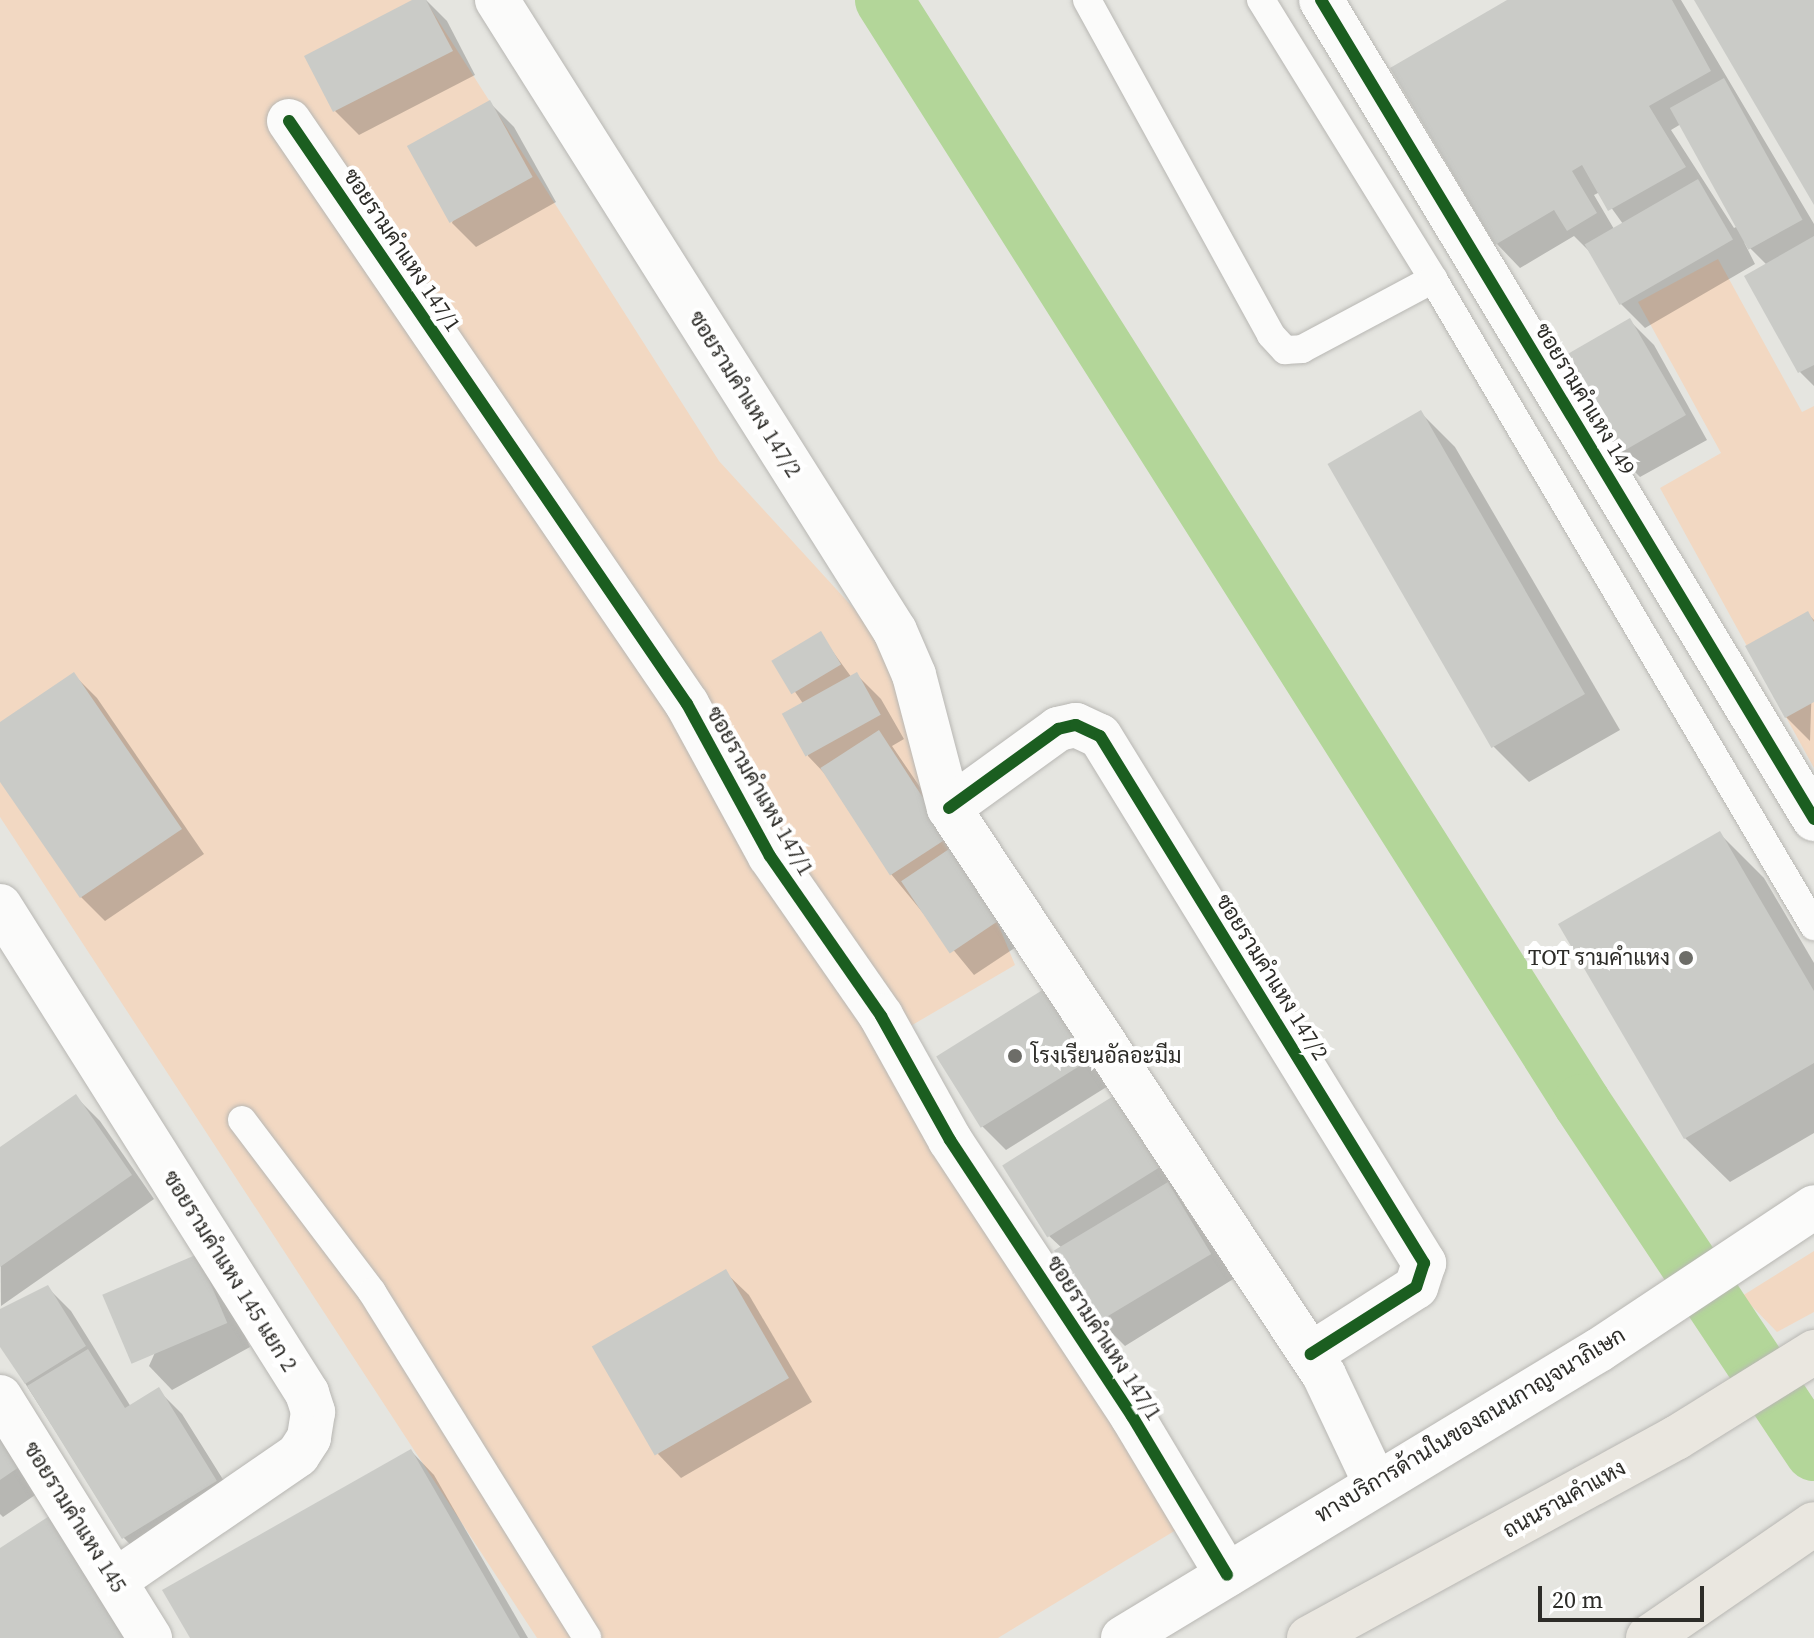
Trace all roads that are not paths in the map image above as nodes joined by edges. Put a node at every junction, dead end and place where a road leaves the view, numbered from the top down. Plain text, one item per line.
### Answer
1 (497, 0) edge
2 (1087, 0) edge
3 (1261, 0) edge
4 (1321, 0) edge
5 (289, 121) dead end
6 (1433, 279) junction
7 (949, 808) junction
8 (1814, 819) edge
9 (0, 906) edge
10 (1814, 926) edge
11 (242, 1120) dead end
12 (1807, 1212) edge
13 (1814, 1352) edge
14 (1311, 1354) junction
15 (0, 1397) edge
16 (1374, 1481) junction
17 (1814, 1524) edge
18 (1227, 1575) junction
19 (116, 1580) junction
20 (150, 1638) edge
21 (587, 1638) edge
22 (1123, 1638) edge
23 (1309, 1638) edge
24 (1648, 1638) edge

1 - 7 street, ซอยรามคำแหง 147/2
2 - 6 lane
3 - 6 lane
4 - 8 street, ซอยรามคำแหง 149
5 - 18 street, ซอยรามคำแหง 147/1
6 - 10 lane
7 - 14 street, ซอยรามคำแหง 147/2
7 - 14 street, ซอยรามคำแหง 147/2
9 - 19 street, ซอยรามคำแหง 145 แยก 2
11 - 21 lane
12 - 16 street, ทางบริการด้านในของถนนกาญจนาภิเษก
13 - 23 main road, ถนนรามคำแหง
14 - 16 street, ซอยรามคำแหง 147/2
15 - 19 street, ซอยรามคำแหง 145
16 - 18 street, ทางบริการด้านในของถนนกาญจนาภิเษก
17 - 24 main road
18 - 22 street, ทางบริการด้านในของถนนกาญจนาภิเษก
19 - 20 street, ซอยรามคำแหง 145

